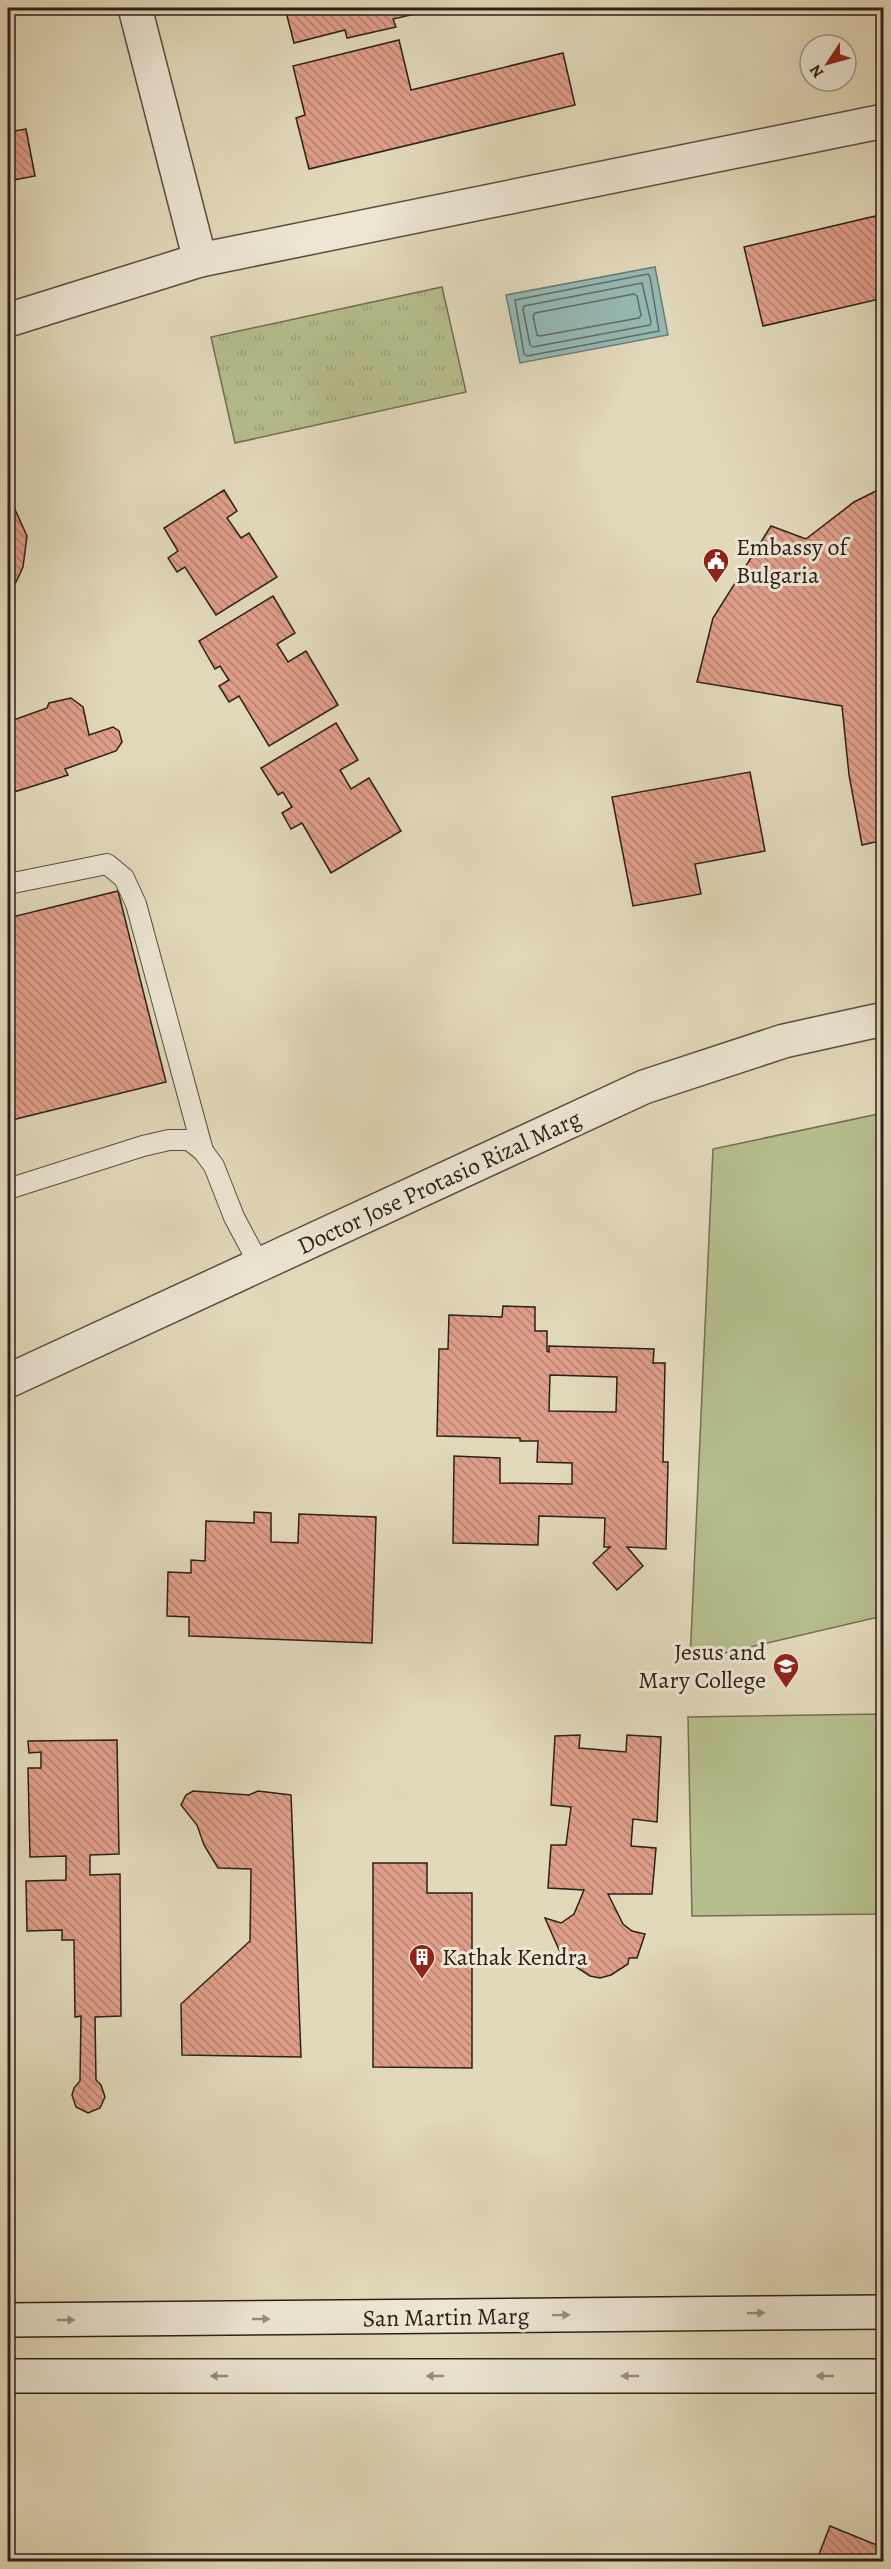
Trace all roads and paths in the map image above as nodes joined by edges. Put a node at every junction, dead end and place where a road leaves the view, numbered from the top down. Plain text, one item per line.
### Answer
1 (135, 8) edge
2 (884, 122) edge
3 (201, 260) junction
4 (8, 320) edge
5 (8, 884) edge
6 (884, 1019) edge
7 (203, 1151) junction
8 (8, 1189) edge
9 (260, 1266) junction
10 (8, 1381) edge
11 (884, 2312) edge
12 (8, 2320) edge
13 (8, 2376) edge
14 (884, 2376) edge

1 - 3 street
2 - 3 street
3 - 4 street
5 - 7 lane
6 - 9 street, Doctor Jose Protasio Rizal Marg
7 - 8 lane
7 - 9 lane
9 - 10 street, Doctor Jose Protasio Rizal Marg
12 -> 11 street, San Martin Marg
14 -> 13 street

